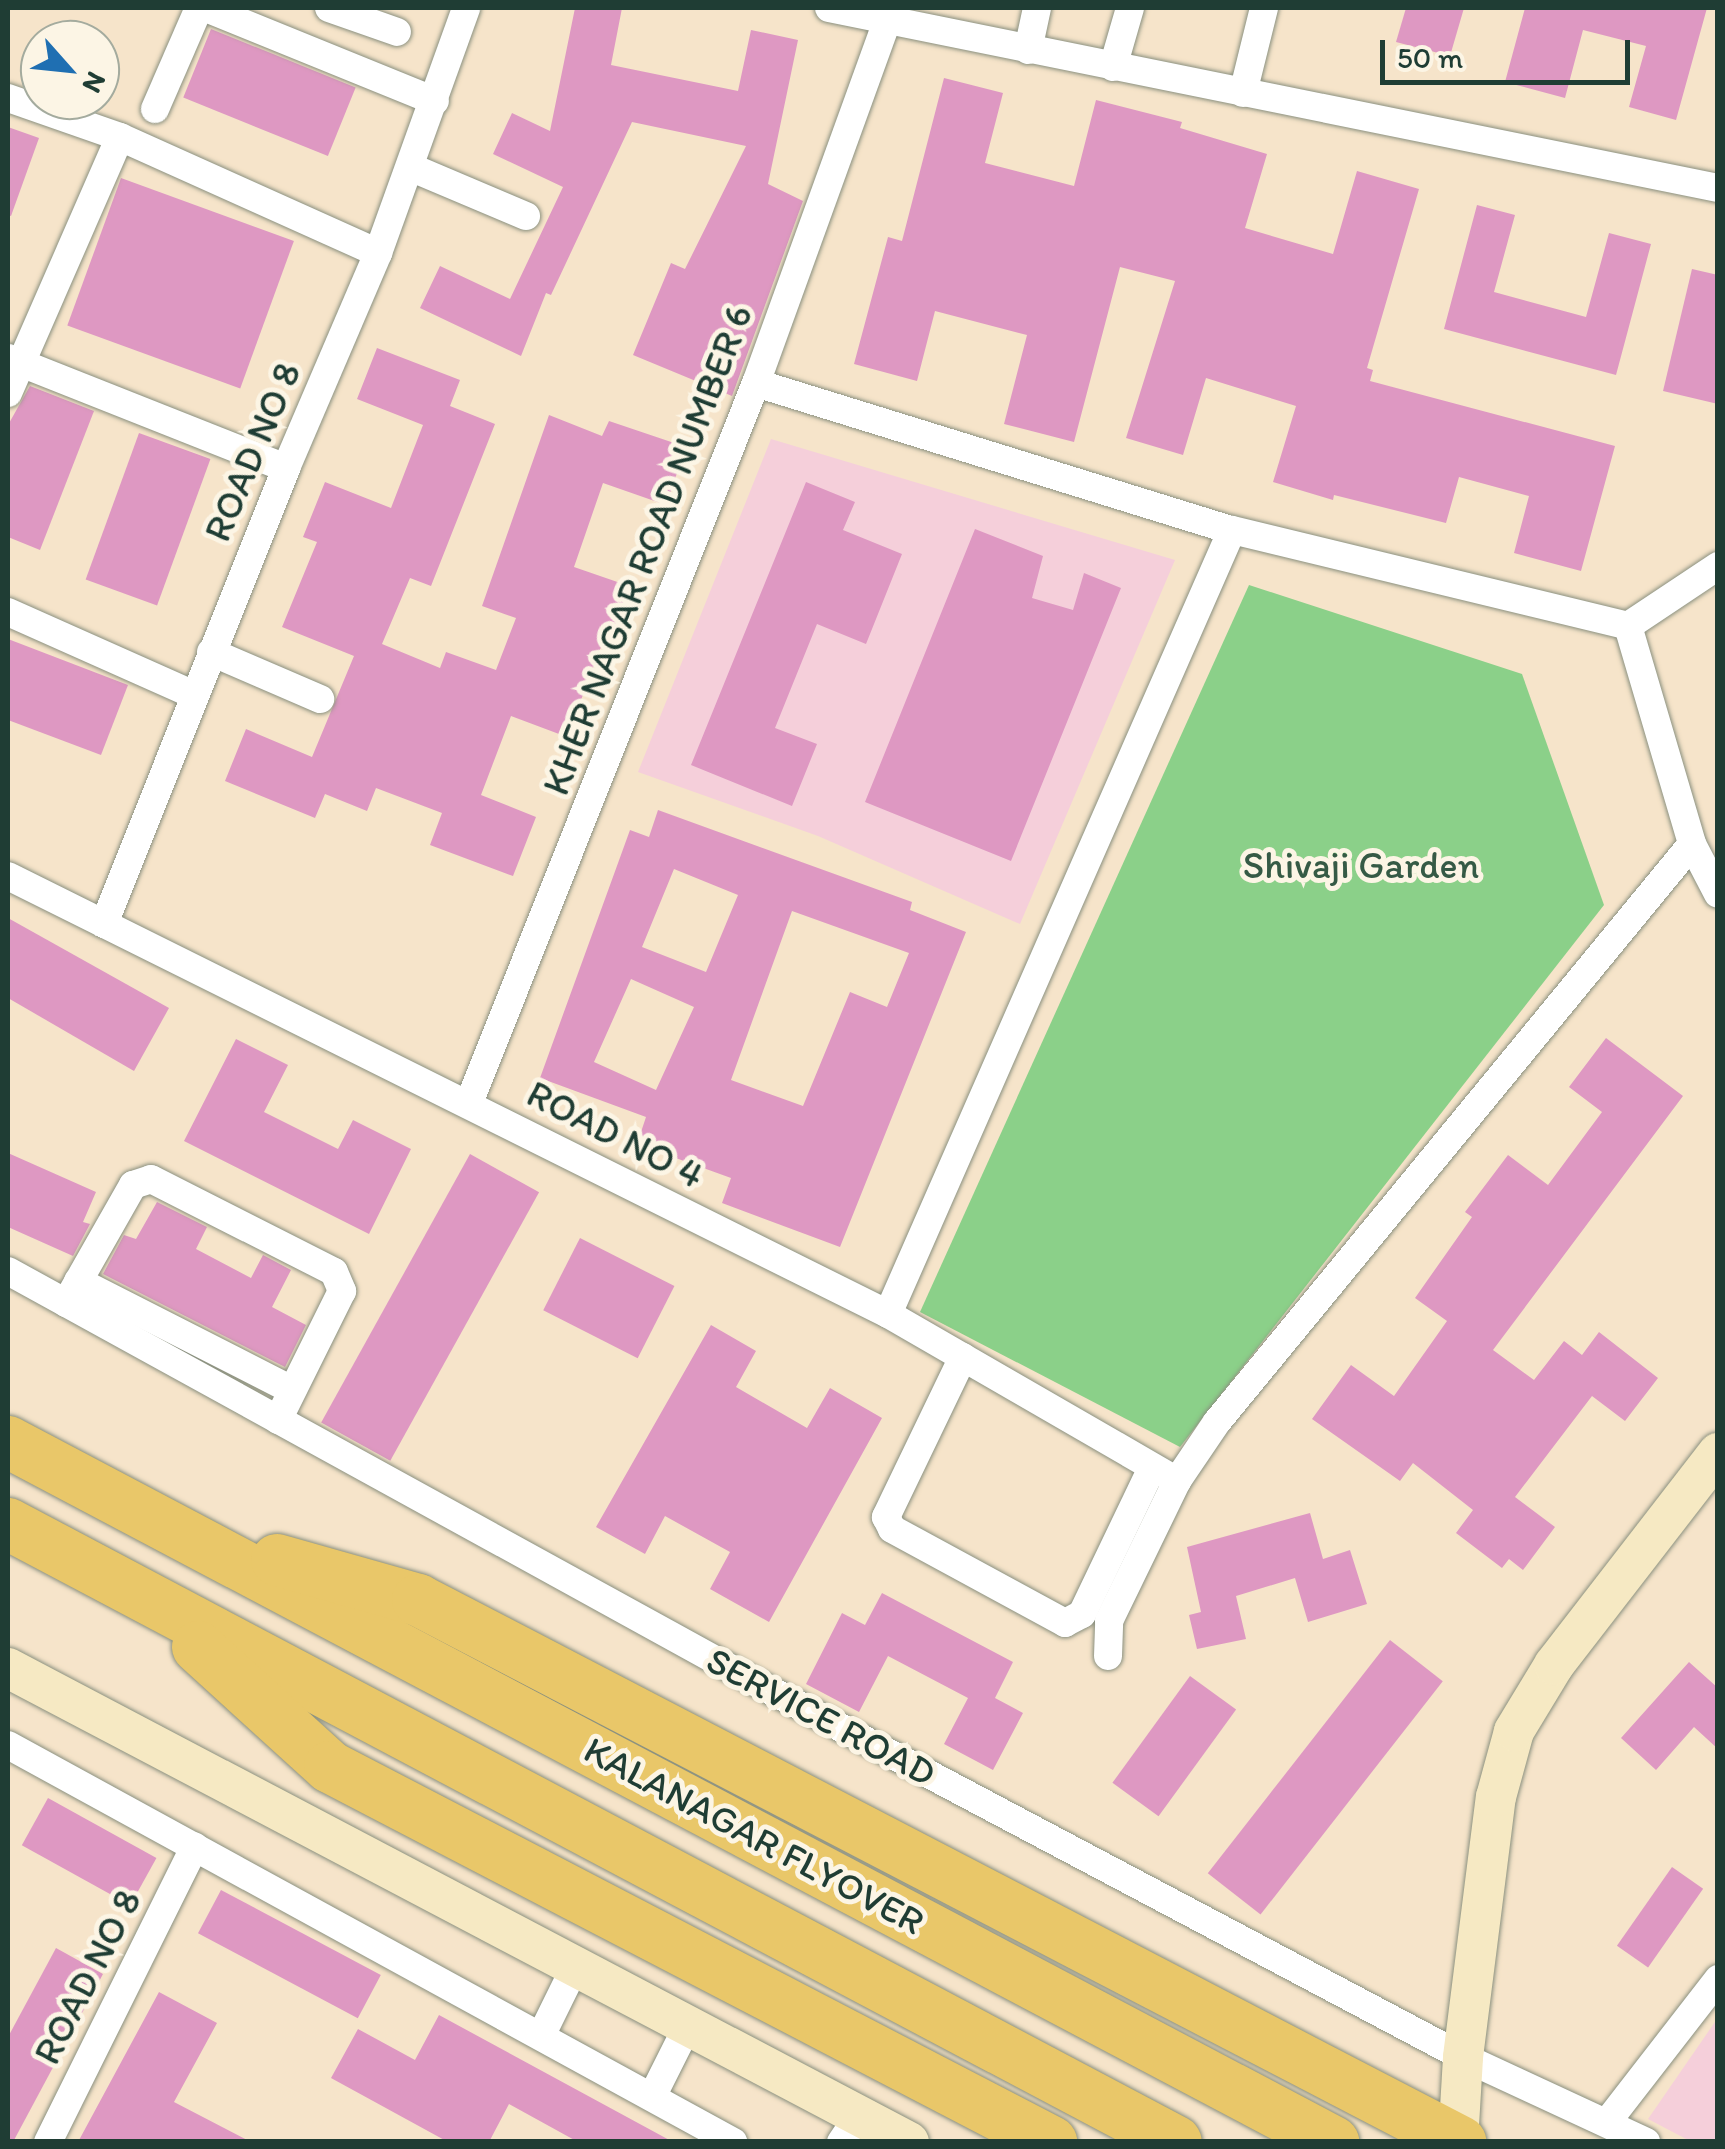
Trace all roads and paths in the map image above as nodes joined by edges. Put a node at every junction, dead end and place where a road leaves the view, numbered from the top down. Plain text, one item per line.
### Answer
1 (203, 8) edge
2 (329, 8) edge
3 (466, 8) edge
4 (829, 8) edge
5 (1038, 8) edge
6 (1130, 8) edge
7 (1264, 8) edge
8 (890, 14) edge
9 (396, 32) dead end
10 (1028, 50) junction
11 (1113, 67) junction
12 (1243, 93) junction
13 (8, 98) edge
14 (436, 101) junction
15 (154, 109) dead end
16 (120, 137) junction
17 (410, 168) junction
18 (1718, 188) edge
19 (526, 216) dead end
20 (378, 253) junction
21 (14, 360) edge
22 (756, 383) junction
23 (8, 393) edge
24 (286, 468) junction
25 (1232, 530) junction
26 (1718, 566) edge
27 (8, 612) edge
28 (1628, 626) junction
29 (211, 652) junction
30 (194, 694) junction
31 (320, 699) dead end
32 (1692, 844) junction
33 (8, 876) edge
34 (1718, 894) edge
35 (104, 924) junction
36 (469, 1103) junction
37 (8, 1272) edge
38 (72, 1292) junction
39 (888, 1314) junction
40 (173, 1330) junction
41 (159, 1355) junction
42 (963, 1357) junction
43 (292, 1390) junction
44 (278, 1420) junction
45 (8, 1442) edge
46 (1718, 1453) edge
47 (1164, 1475) junction
48 (8, 1524) edge
49 (175, 1531) junction
50 (142, 1596) junction
51 (1108, 1656) dead end
52 (8, 1668) edge
53 (8, 1746) edge
54 (195, 1846) junction
55 (576, 1965) junction
56 (1718, 1979) edge
57 (688, 2024) junction
58 (541, 2036) junction
59 (1463, 2058) junction
60 (652, 2097) junction
61 (1608, 2121) junction
62 (850, 2128) edge
63 (1459, 2141) edge
64 (48, 2142) edge
65 (733, 2142) edge
66 (909, 2142) edge
67 (1051, 2142) edge
68 (1176, 2142) edge
69 (1333, 2142) edge
70 (1646, 2142) edge

1 - 14 street
1 - 15 street
2 - 9 street
3 - 14 street, ROAD NO 8
4 - 8 street
5 - 10 street
6 - 11 street
7 - 12 street
8 - 10 street
8 - 22 street, KHER NAGAR ROAD NUMBER 6
10 - 11 street
11 - 12 street
12 - 18 street
13 - 16 street
14 - 17 street, ROAD NO 8
16 - 20 street
16 - 21 street
17 - 19 street
17 - 20 street, ROAD NO 8
20 - 24 street, ROAD NO 8
21 - 23 street
21 - 24 street
22 - 25 street
22 - 36 street, KHER NAGAR ROAD NUMBER 6
24 - 29 street, ROAD NO 8
25 - 28 street
25 - 39 street
26 - 28 street
27 - 30 street
28 - 32 street
29 - 30 street, ROAD NO 8
29 - 31 street
30 - 35 street, ROAD NO 8
32 - 34 street
32 - 47 street
33 - 35 street, ROAD NO 4
35 - 36 street, ROAD NO 4
36 - 39 street, ROAD NO 4
37 - 38 street, SERVICE ROAD
38 - 40 street
38 - 41 street, SERVICE ROAD
38 - 43 street
39 - 42 street, ROAD NO 4
40 - 41 street
40 - 43 street
41 - 44 street, SERVICE ROAD
42 - 47 street, ROAD NO 4
42 - 47 street
43 - 44 street
44 - 59 street, SERVICE ROAD
45 - 49 highway
46 - 59 street
47 - 51 street
48 - 50 highway
49 - 63 highway
49 - 69 highway, KALANAGAR FLYOVER
50 - 67 highway
50 - 68 highway, KALANAGAR FLYOVER
52 - 55 street
53 - 54 street
54 - 58 street
54 - 64 street, ROAD NO 8
55 - 57 street
55 - 58 street
56 - 61 street
57 - 60 street
57 - 62 street
58 - 60 street
59 - 61 street, SERVICE ROAD
59 - 63 street
60 - 65 street
61 - 70 street, SERVICE ROAD
62 - 66 street

